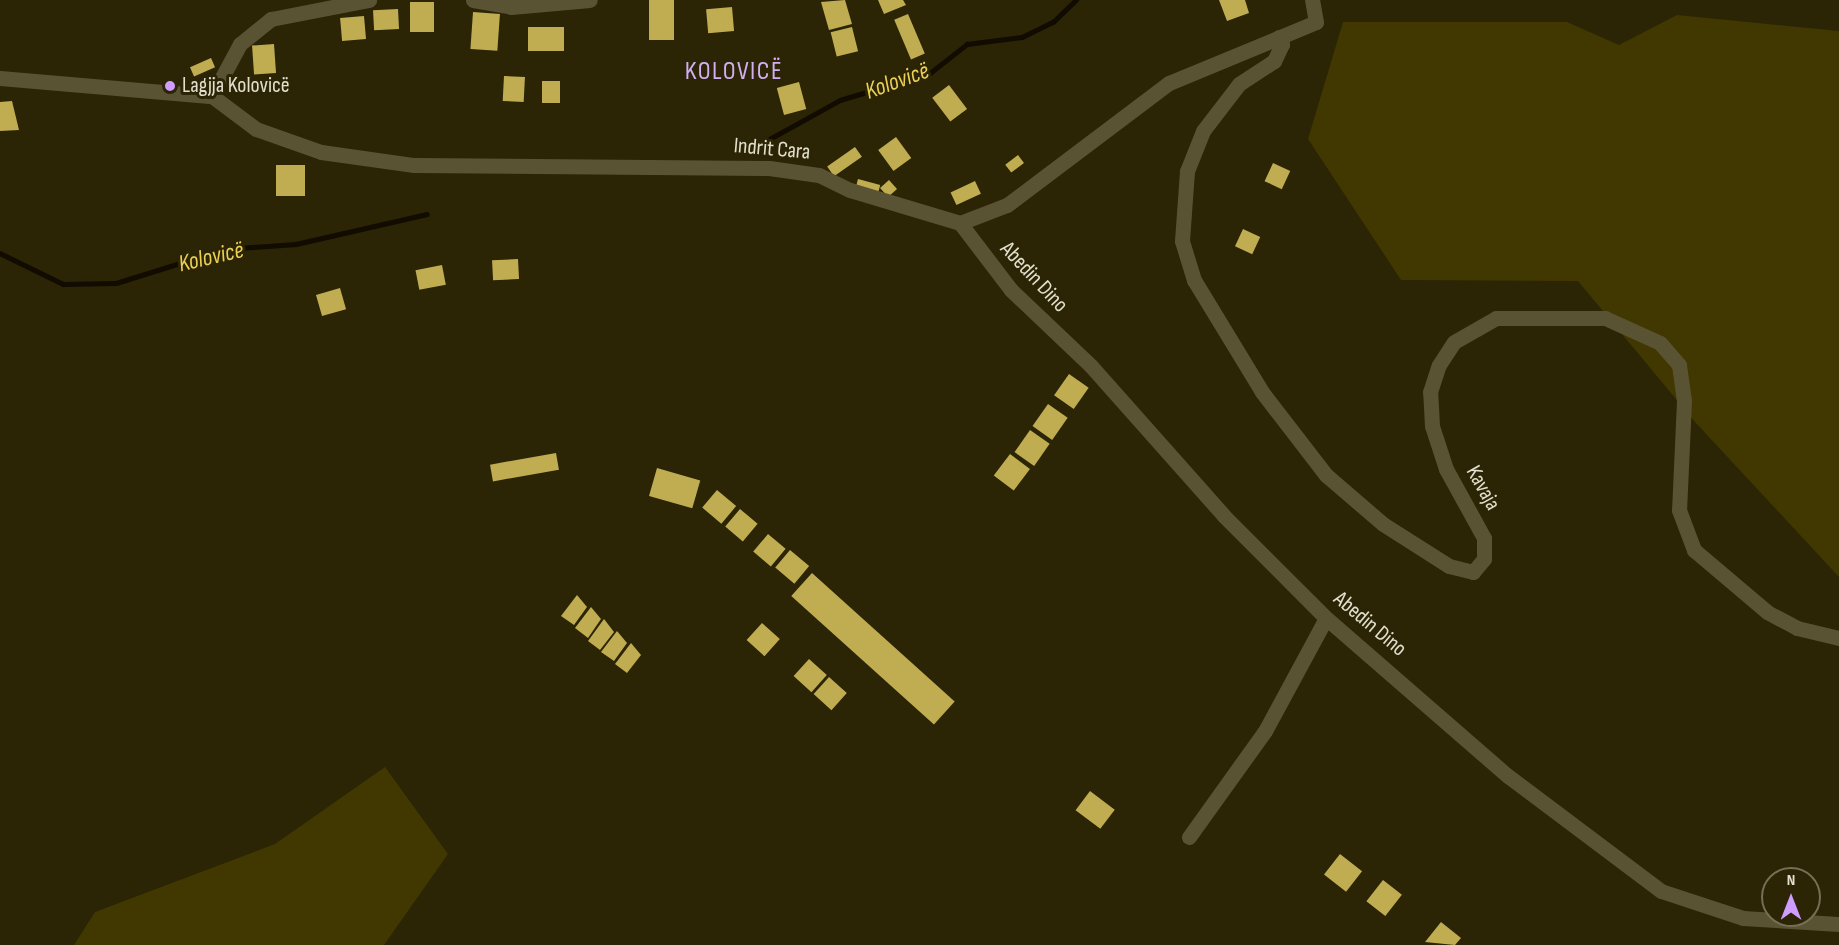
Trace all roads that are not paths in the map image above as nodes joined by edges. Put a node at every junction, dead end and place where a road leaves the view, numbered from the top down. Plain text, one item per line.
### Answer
1 (369, 0) edge
2 (473, 0) edge
3 (590, 0) edge
4 (1312, 0) edge
5 (1279, 37) junction
6 (0, 78) edge
7 (212, 96) junction
8 (960, 223) junction
9 (1326, 618) junction
10 (1839, 638) edge
11 (1189, 837) dead end
12 (1839, 924) edge

1 - 7 street
2 - 3 street
4 - 5 street
5 - 8 street
5 - 10 street, Kavaja
6 - 7 street
7 - 8 street, Indrit Cara
8 - 9 street, Abedin Dino
9 - 11 street
9 - 12 street, Abedin Dino

